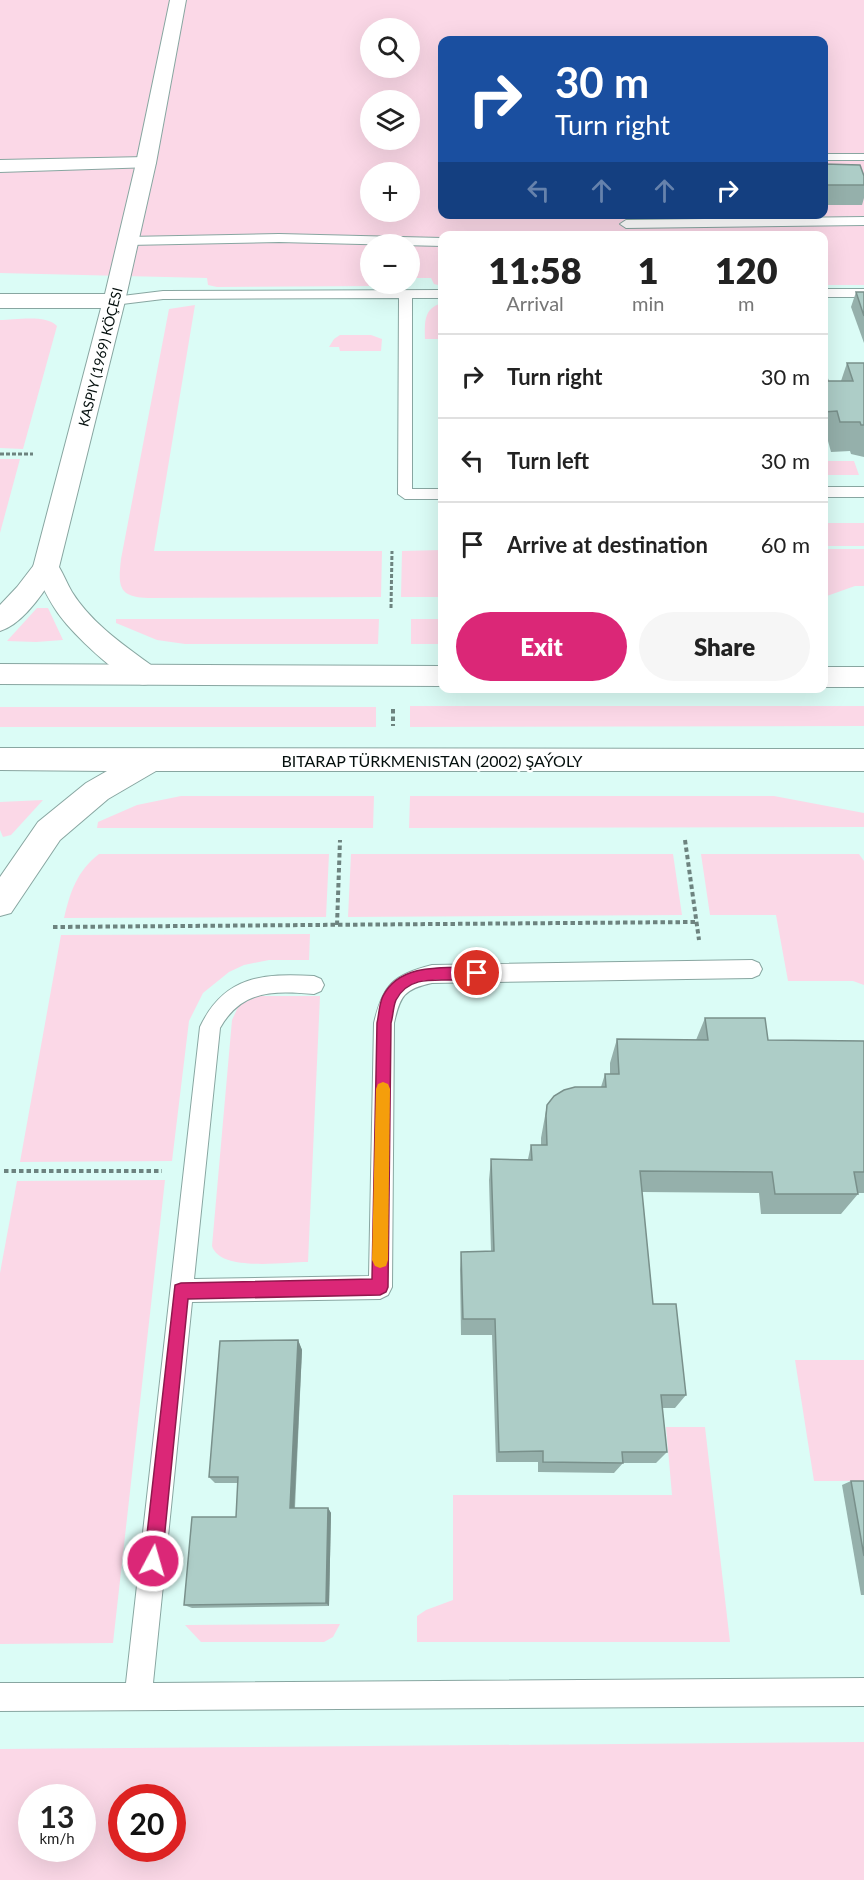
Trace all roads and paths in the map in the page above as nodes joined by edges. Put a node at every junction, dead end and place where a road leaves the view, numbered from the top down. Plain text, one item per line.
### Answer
1 (178, 0) edge
2 (828, 157) edge
3 (864, 157) edge
4 (146, 163) junction
5 (0, 166) edge
6 (864, 221) edge
7 (625, 223) edge
8 (128, 241) junction
9 (438, 242) edge
10 (828, 293) edge
11 (864, 293) edge
12 (406, 294) joint
13 (420, 294) edge
14 (438, 294) edge
15 (0, 301) edge
16 (114, 301) junction
17 (0, 454) edge
18 (33, 454) dead end
19 (828, 492) edge
20 (864, 492) edge
21 (438, 494) edge
22 (392, 551) dead end
23 (46, 567) junction
24 (392, 608) dead end
25 (0, 621) edge
26 (0, 674) edge
27 (145, 675) junction
28 (438, 676) edge
29 (828, 677) edge
30 (864, 677) edge
31 (393, 706) dead end
32 (393, 726) dead end
33 (0, 759) edge
34 (152, 759) junction
35 (864, 760) edge
36 (340, 840) dead end
37 (685, 840) dead end
38 (0, 903) edge
39 (697, 922) junction
40 (337, 925) junction
41 (53, 927) dead end
42 (752, 969) dead end
43 (704, 970) junction
44 (314, 985) dead end
45 (4, 1171) dead end
46 (193, 1171) junction
47 (181, 1291) junction
48 (864, 1692) edge
49 (138, 1696) junction
50 (0, 1697) edge

1 - 4 street, KASPIY (1969) KÖÇESI
2 - 3 lane
4 - 5 street
4 - 8 street, KASPIY (1969) KÖÇESI
6 - 7 lane
8 - 9 lane
8 - 16 street, KASPIY (1969) KÖÇESI
10 - 11 lane
12 - 16 lane
12 - 21 lane
13 - 14 lane
15 - 16 street
16 - 23 street, KASPIY (1969) KÖÇESI
17 - 18 path
19 - 20 lane
22 - 24 path
23 - 25 street
23 - 27 street
26 - 27 street
27 - 28 street
29 - 30 street
31 - 32 path
33 - 34 street, BITARAP TÜRKMENISTAN (2002) ŞAÝOLY
34 - 35 street, BITARAP TÜRKMENISTAN (2002) ŞAÝOLY
34 - 38 street
36 - 40 path
37 - 39 path
39 - 40 path
39 - 43 path
40 - 41 path
42 - 43 lane
43 - 47 lane
44 - 46 lane
45 - 46 path
46 - 47 lane
47 - 49 lane
48 - 49 lane
49 - 50 lane

